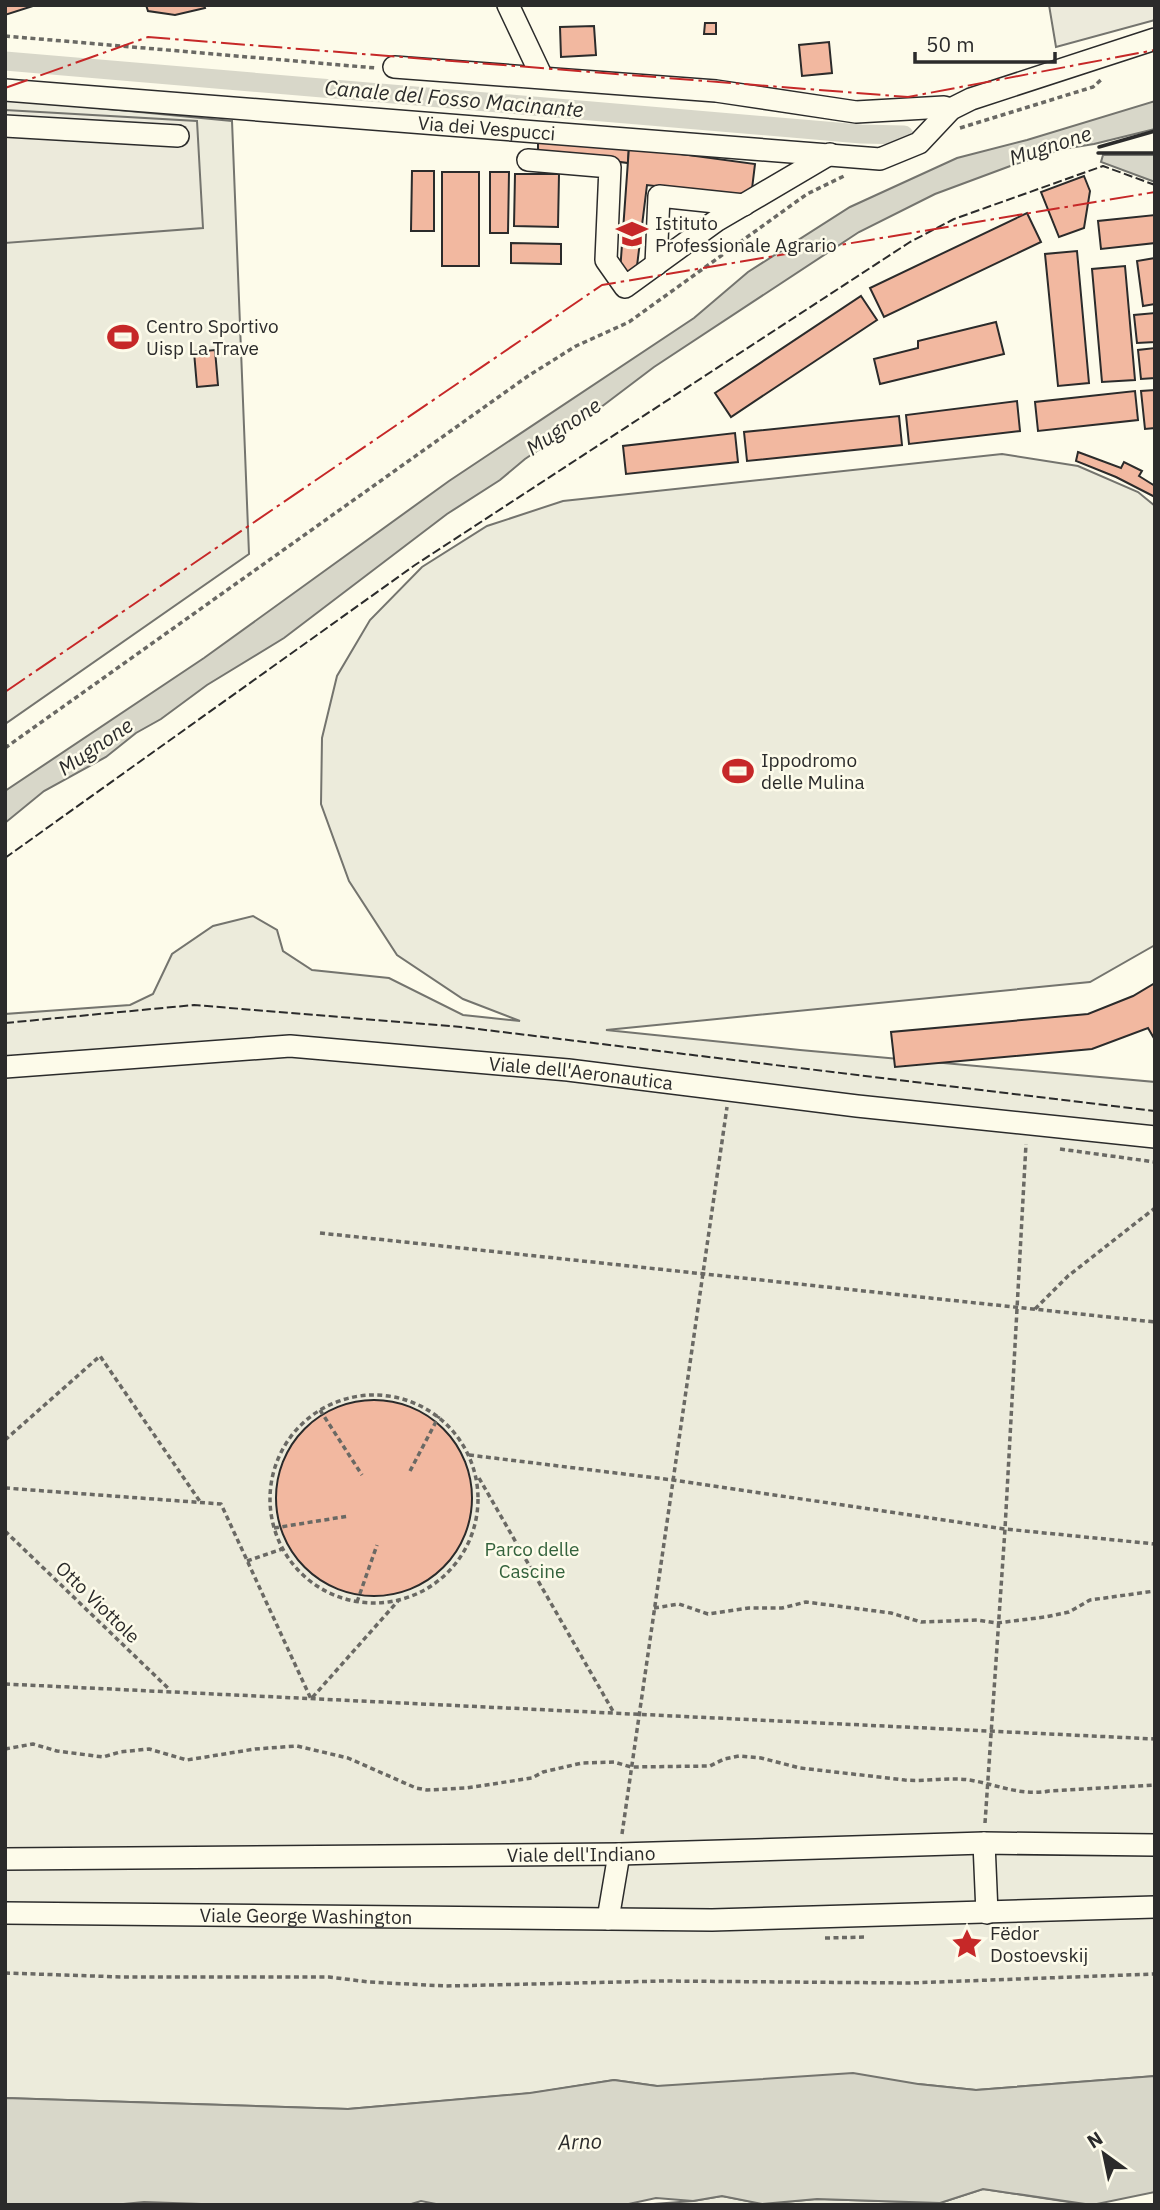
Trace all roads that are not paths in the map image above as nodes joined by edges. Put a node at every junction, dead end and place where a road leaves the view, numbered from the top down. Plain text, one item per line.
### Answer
1 (508, 5) edge
2 (1155, 38) edge
3 (394, 66) road end
4 (542, 77) junction
5 (5, 90) edge
6 (943, 118) junction
7 (5, 126) edge
8 (178, 136) dead end
9 (830, 154) junction
10 (528, 160) dead end
11 (744, 205) junction
12 (656, 265) junction
13 (5, 1067) edge
14 (1155, 1137) edge
15 (984, 1843) junction
16 (1155, 1845) edge
17 (619, 1854) junction
18 (5, 1859) edge
19 (1155, 1907) edge
20 (5, 1913) edge
21 (987, 1913) junction
22 (608, 1919) junction

1 - 4 street
2 - 6 street, Via dei Vespucci
3 - 4 street, Via dei Vespucci
4 - 6 street, Via dei Vespucci
5 - 9 street, Via dei Vespucci
6 - 9 street, Via dei Vespucci
7 - 8 street
9 - 11 street
10 - 12 street
11 - 12 street
11 - 12 street
13 - 14 street, Viale dell'Aeronautica
15 - 16 street, Viale dell'Indiano
15 - 17 street, Viale dell'Indiano
15 - 21 street
17 - 18 street, Viale dell'Indiano
17 - 22 street
19 - 21 street, Viale George Washington
20 - 22 street, Viale George Washington
21 - 22 street, Viale George Washington

